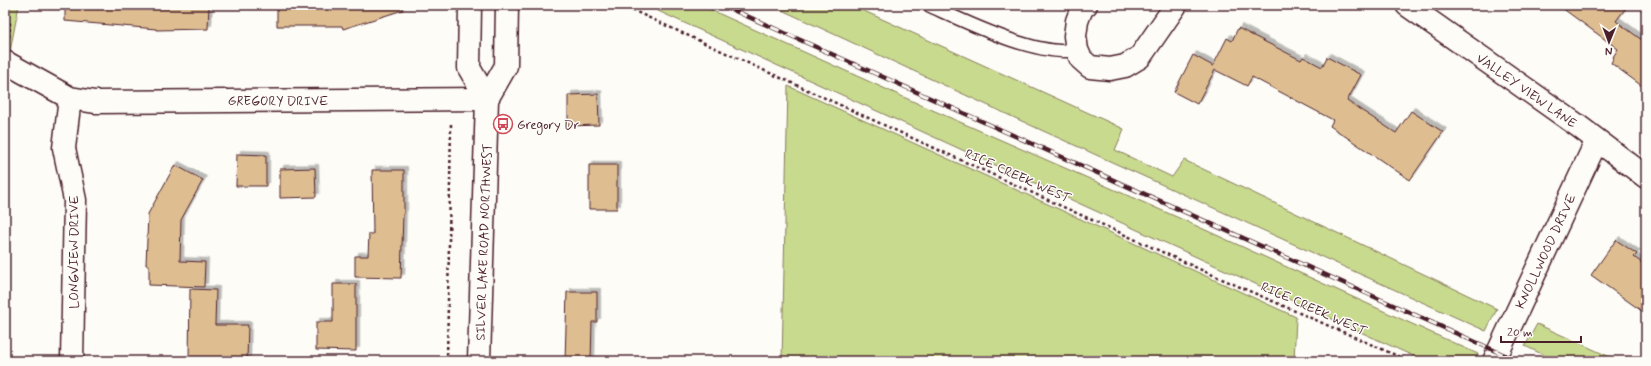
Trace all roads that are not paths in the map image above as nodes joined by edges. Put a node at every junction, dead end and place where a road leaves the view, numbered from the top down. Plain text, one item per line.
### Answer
1 (470, 5) edge
2 (507, 5) edge
3 (928, 5) edge
4 (1086, 5) edge
5 (1176, 5) edge
6 (1407, 5) edge
7 (1077, 50) junction
8 (5, 62) edge
9 (70, 98) junction
10 (487, 99) junction
11 (1597, 140) junction
12 (1646, 177) edge
13 (72, 361) edge
14 (479, 361) edge
15 (1494, 361) edge

1 - 10 street
2 - 10 street, SILVER LAKE ROAD NORTHWEST
3 - 7 lane
4 - 7 street
5 - 7 street
6 - 11 street, VALLEY VIEW LANE
8 - 9 street
9 - 10 street, GREGORY DRIVE
9 - 13 street, LONGVIEW DRIVE
10 - 14 street, SILVER LAKE ROAD NORTHWEST
11 - 12 street, VALLEY VIEW LANE
11 - 15 street, KNOLLWOOD DRIVE

